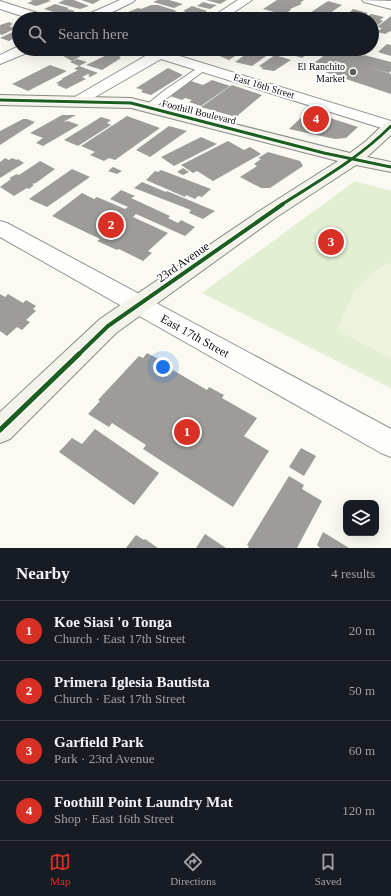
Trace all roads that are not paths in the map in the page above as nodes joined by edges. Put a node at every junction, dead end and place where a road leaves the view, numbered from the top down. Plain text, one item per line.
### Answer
1 (129, 0) edge
2 (246, 0) edge
3 (368, 0) edge
4 (0, 5) edge
5 (391, 5) edge
6 (22, 12) edge
7 (103, 12) edge
8 (226, 12) edge
9 (12, 54) edge
10 (155, 56) edge
11 (173, 56) edge
12 (0, 60) edge
13 (205, 67) junction
14 (0, 100) edge
15 (78, 101) junction
16 (148, 108) junction
17 (391, 126) edge
18 (353, 159) junction
19 (391, 167) edge
20 (0, 228) edge
21 (139, 305) junction
22 (0, 430) edge
23 (391, 444) edge

1 - 7 street
2 - 8 street
3 - 5 street
4 - 6 street
9 - 12 street
10 - 15 street
11 - 13 street, East 16th Street
13 - 16 lane
13 - 17 street, East 16th Street
14 - 15 street, Foothill Boulevard
15 - 16 street, Foothill Boulevard
16 - 18 street, Foothill Boulevard
17 - 18 street, 23rd Avenue
18 - 19 street, Foothill Boulevard
18 - 21 street, 23rd Avenue
20 - 21 street, East 17th Street
21 - 22 street, 23rd Avenue
21 - 23 street, East 17th Street

